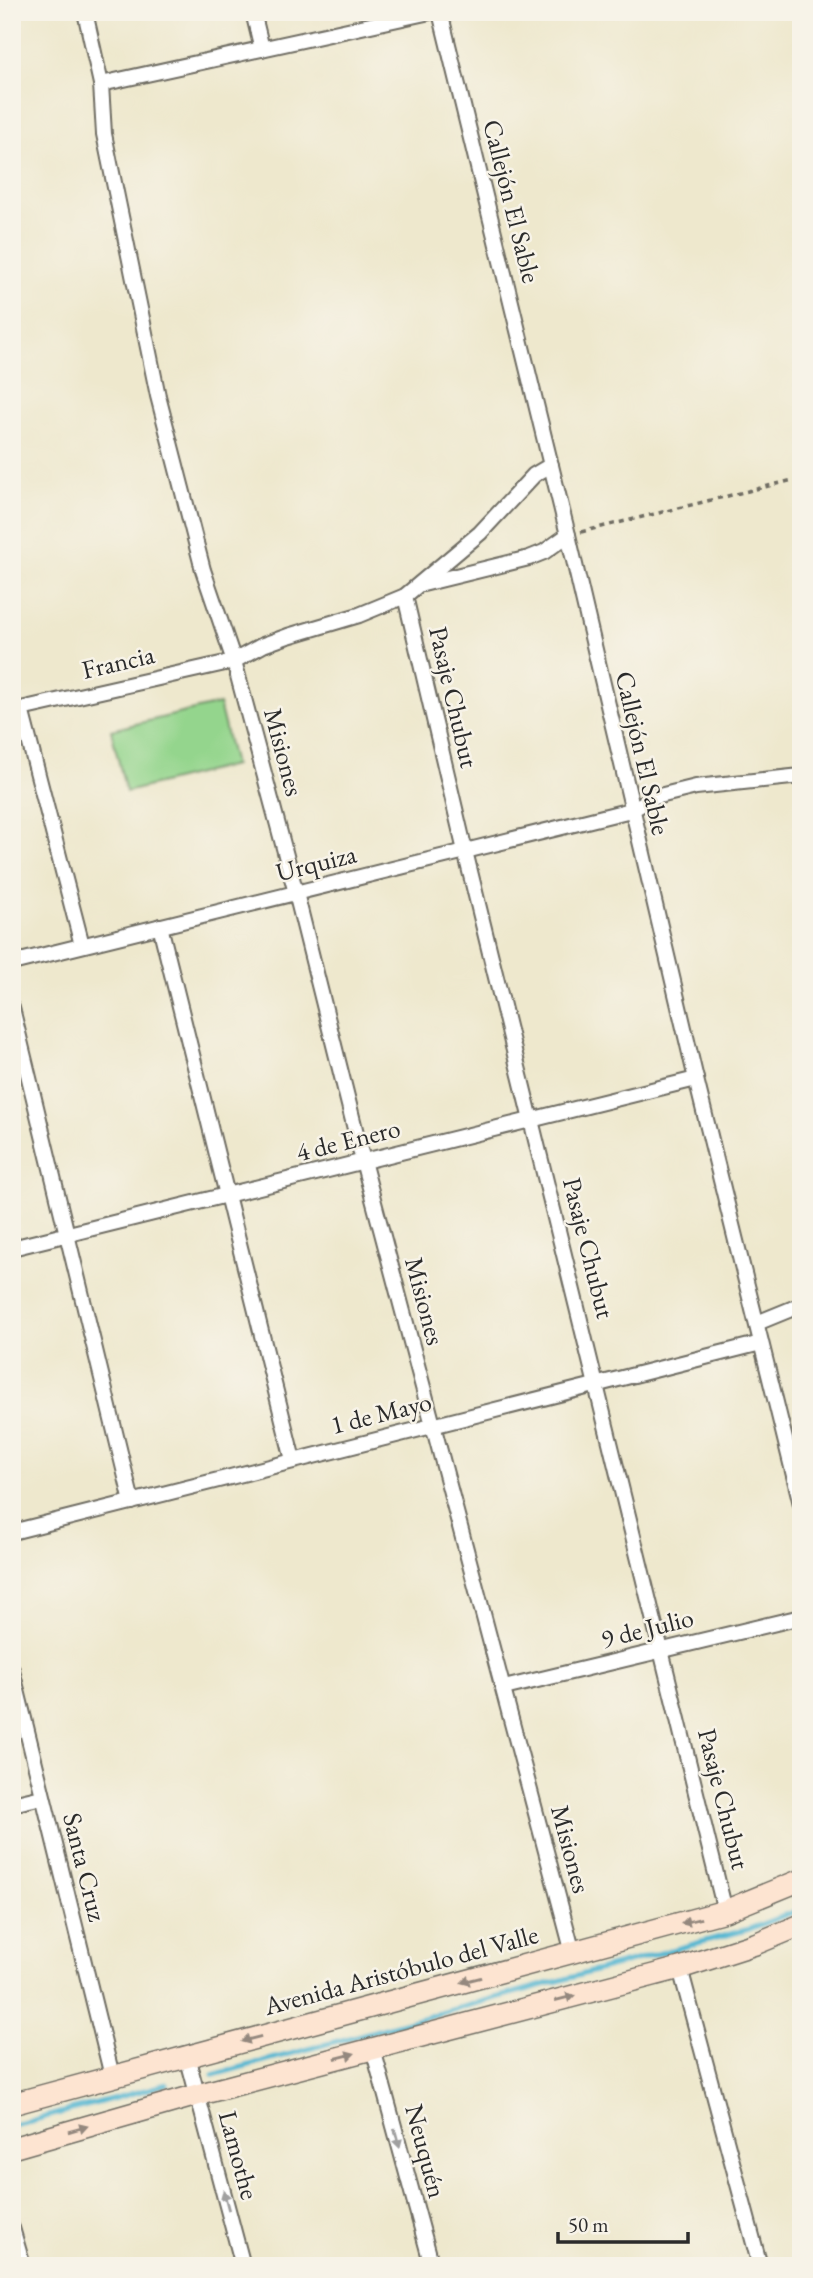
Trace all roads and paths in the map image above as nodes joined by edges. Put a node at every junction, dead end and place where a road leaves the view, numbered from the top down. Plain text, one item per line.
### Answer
1 (85, 12) edge
2 (253, 12) edge
3 (430, 12) edge
4 (440, 12) edge
5 (262, 49) junction
6 (101, 84) junction
7 (551, 465) junction
8 (801, 478) edge
9 (568, 535) junction
10 (418, 585) junction
11 (405, 596) junction
12 (234, 661) junction
13 (17, 710) edge
14 (801, 776) edge
15 (631, 810) junction
16 (465, 851) junction
17 (296, 893) junction
18 (160, 926) junction
19 (82, 945) junction
20 (12, 963) edge
21 (12, 1008) edge
22 (696, 1079) junction
23 (532, 1120) junction
24 (363, 1161) junction
25 (228, 1195) junction
26 (68, 1234) junction
27 (12, 1248) edge
28 (801, 1305) edge
29 (757, 1323) junction
30 (761, 1343) junction
31 (597, 1385) junction
32 (433, 1425) junction
33 (293, 1460) junction
34 (132, 1502) junction
35 (801, 1504) edge
36 (12, 1532) edge
37 (801, 1616) edge
38 (662, 1650) junction
39 (12, 1670) edge
40 (504, 1688) junction
41 (42, 1797) junction
42 (12, 1804) edge
43 (801, 1881) edge
44 (725, 1911) junction
45 (801, 1925) edge
46 (573, 1953) junction
47 (680, 1968) junction
48 (373, 2049) junction
49 (187, 2056) junction
50 (111, 2076) junction
51 (197, 2095) junction
52 (12, 2104) edge
53 (12, 2148) edge
54 (12, 2228) edge
55 (23, 2266) edge
56 (243, 2266) edge
57 (432, 2266) edge
58 (760, 2266) edge

1 - 6 street
2 - 5 street
3 - 5 street
4 - 7 street, Callejón El Sable
5 - 6 street
6 - 12 street, Misiones
7 - 9 street, Callejón El Sable
7 - 10 street, Francia
8 - 9 path
9 - 10 street
9 - 15 street, Callejón El Sable
10 - 11 street, Francia
11 - 12 street, Francia
11 - 16 street, Pasaje Chubut
12 - 13 street, Francia
12 - 17 street, Misiones
13 - 19 street
14 - 15 street, Urquiza
15 - 16 street, Urquiza
15 - 22 street, Callejón El Sable
16 - 17 street, Urquiza
16 - 23 street, Pasaje Chubut
17 - 18 street, Urquiza
17 - 24 street, Misiones
18 - 19 street, Urquiza
18 - 25 street
19 - 20 street, Urquiza
21 - 26 street
22 - 23 street, 4 de Enero
22 - 29 street, Callejón El Sable
23 - 24 street, 4 de Enero
23 - 31 street, Pasaje Chubut
24 - 25 street, 4 de Enero
24 - 32 street, Misiones
25 - 26 street, 4 de Enero
25 - 33 street
26 - 27 street, 4 de Enero
26 - 34 street
28 - 29 street
29 - 30 street, Callejón El Sable
30 - 31 street, 1 de Mayo
30 - 35 street, Callejón El Sable
31 - 32 street, 1 de Mayo
31 - 38 street, Pasaje Chubut
32 - 33 street, 1 de Mayo
32 - 40 street, Misiones
33 - 34 street, 1 de Mayo
34 - 36 street, 1 de Mayo
37 - 38 street, 9 de Julio
38 - 40 street, 9 de Julio
38 - 44 street, Pasaje Chubut
39 - 41 street, Santa Cruz
40 - 46 street, Misiones
41 - 42 street
41 - 50 street, Santa Cruz
43 - 44 main road, Avenida Aristóbulo del Valle
44 -> 46 main road, Avenida Aristóbulo del Valle
45 - 47 main road
46 -> 49 main road, Avenida Aristóbulo del Valle
48 -> 47 main road
47 - 58 street
51 -> 48 main road
48 -> 57 street, Neuquén
49 - 50 main road, Avenida Aristóbulo del Valle
49 - 51 street, Lamothe
50 - 52 main road, Avenida Aristóbulo del Valle
53 -> 51 main road
56 -> 51 street, Lamothe
54 - 55 street

